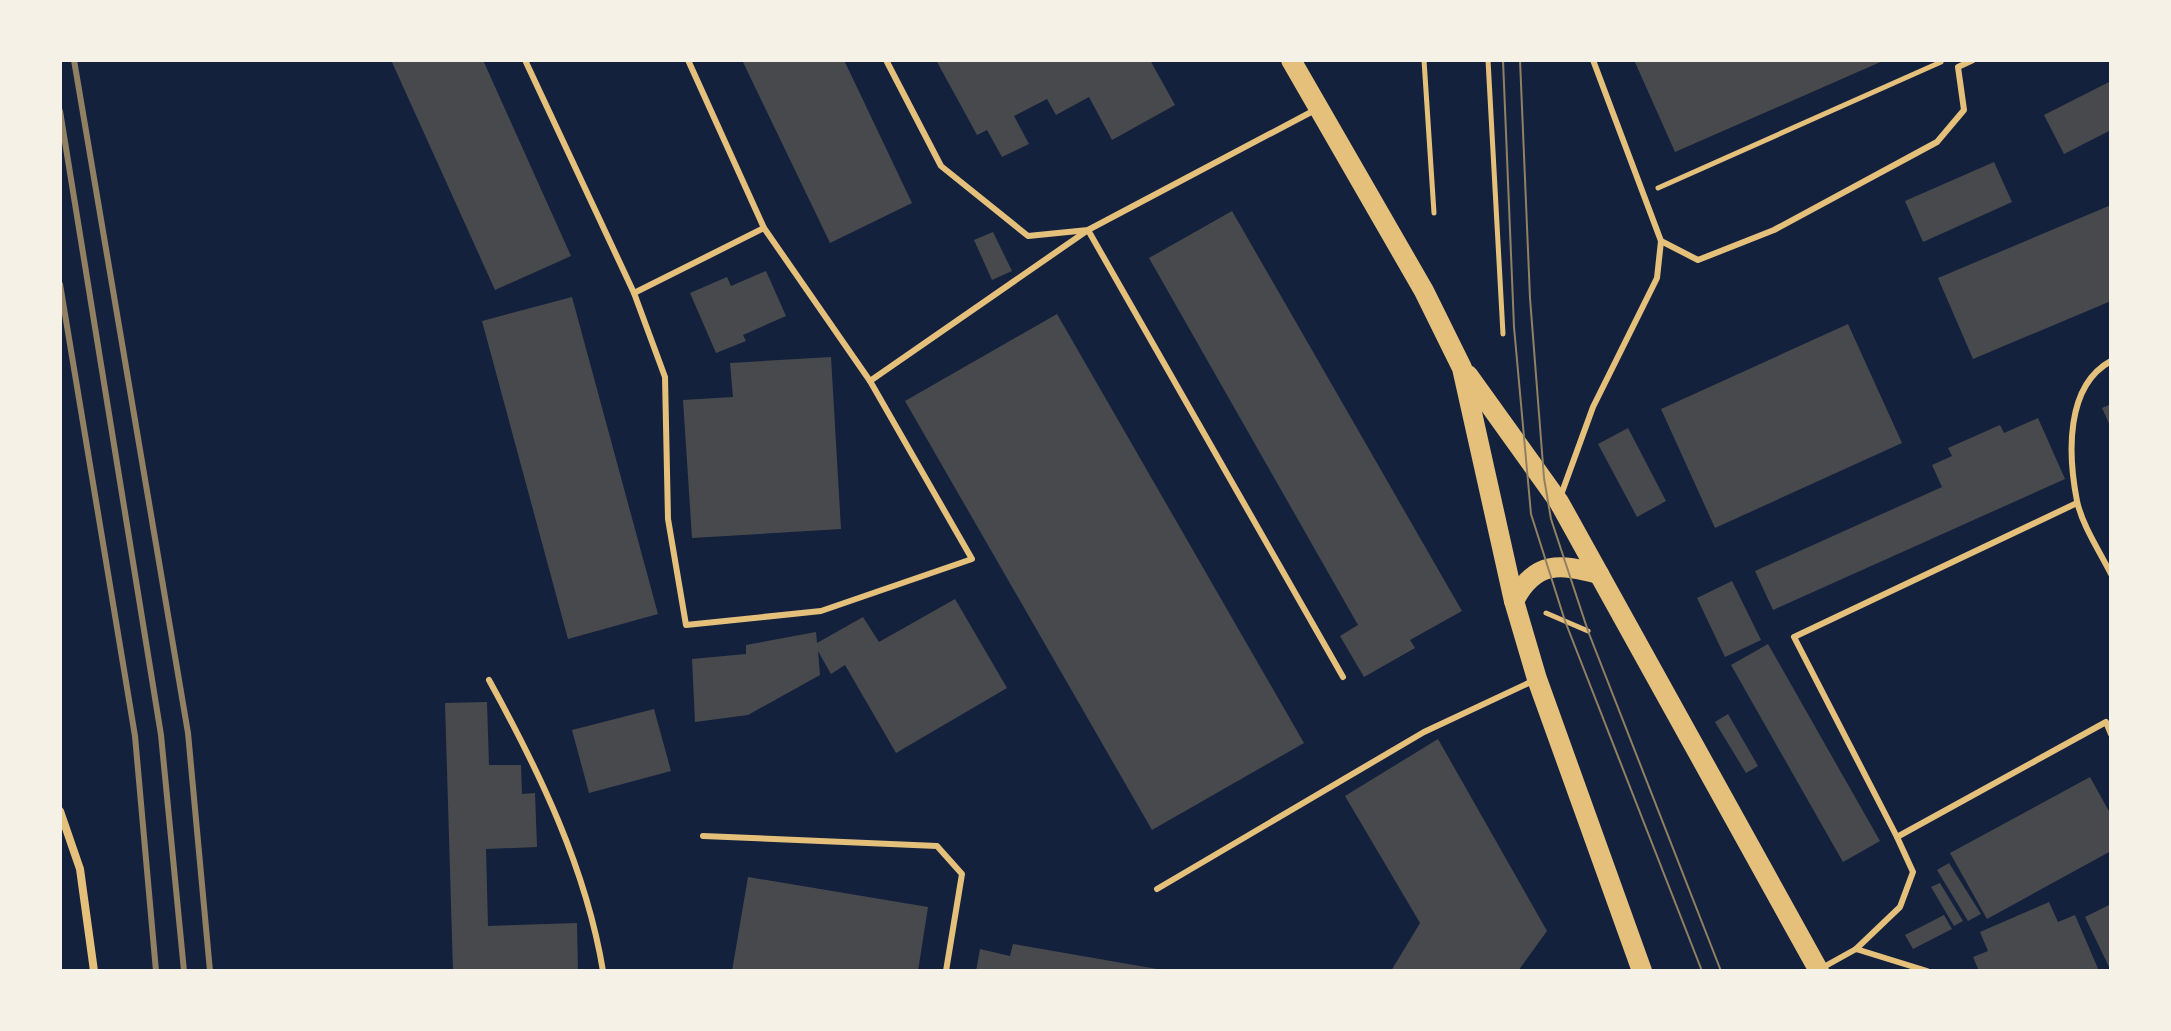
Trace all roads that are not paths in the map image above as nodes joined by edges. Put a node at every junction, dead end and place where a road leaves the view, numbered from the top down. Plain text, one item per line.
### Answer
1 (525, 60) edge
2 (688, 60) edge
3 (886, 60) edge
4 (1291, 60) edge
5 (1593, 60) edge
6 (1973, 60) edge
7 (1957, 64) edge
8 (1319, 109) junction
9 (764, 228) junction
10 (1088, 230) junction
11 (1661, 241) junction
12 (634, 293) junction
13 (2111, 361) edge
14 (1462, 368) junction
15 (870, 381) junction
16 (1559, 502) junction
17 (2077, 503) junction
18 (1599, 574) junction
19 (2111, 574) edge
20 (1514, 601) junction
21 (1343, 677) dead end
22 (1537, 679) junction
23 (489, 680) dead end
24 (2108, 721) edge
25 (2111, 734) edge
26 (60, 811) edge
27 (703, 836) dead end
28 (1897, 837) junction
29 (1157, 889) dead end
30 (1856, 949) junction
31 (1818, 970) edge
32 (94, 971) edge
33 (603, 971) edge
34 (946, 971) edge
35 (1642, 971) edge
36 (1927, 971) edge

1 - 12 lane
2 - 9 lane
3 - 10 lane
4 - 8 main road
5 - 11 lane
6 - 7 lane
7 - 11 lane
8 - 10 lane
8 - 14 main road
9 - 12 lane
9 - 15 lane
10 - 15 lane
10 - 21 lane
11 - 16 lane
12 - 15 lane
13 - 17 lane
14 - 16 main road
14 - 20 main road
16 - 18 main road
17 - 19 lane
17 - 28 lane
18 - 20 main road
18 - 31 main road
20 - 22 main road
22 - 29 lane
22 - 35 main road
23 - 33 lane
24 - 25 lane
24 - 28 lane
26 - 32 street
27 - 34 lane
28 - 30 lane
30 - 31 lane
30 - 36 lane

